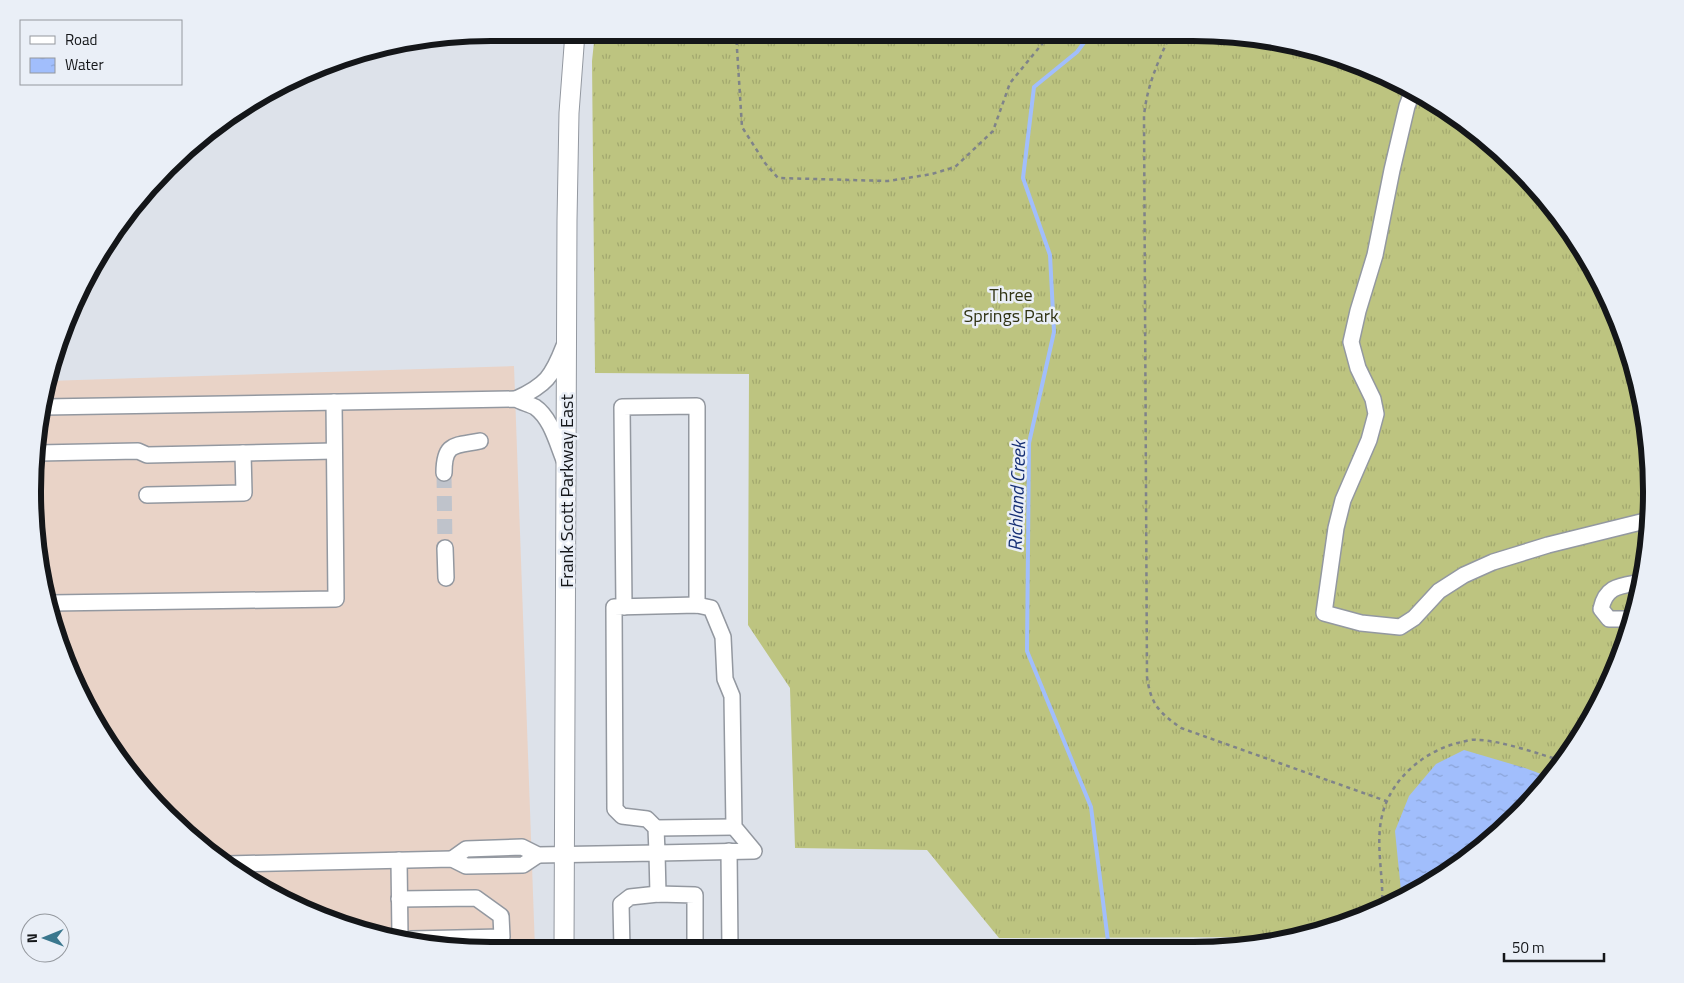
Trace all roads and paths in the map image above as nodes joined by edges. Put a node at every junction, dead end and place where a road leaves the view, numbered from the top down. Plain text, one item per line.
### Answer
1 (574, 41) edge
2 (737, 41) edge
3 (1044, 41) edge
4 (1167, 41) edge
5 (1410, 98) edge
6 (567, 340) junction
7 (516, 399) junction
8 (334, 402) junction
9 (49, 407) edge
10 (480, 441) dead end
11 (334, 452) junction
12 (43, 453) edge
13 (243, 453) junction
14 (566, 466) junction
15 (444, 473) tunnel mouth
16 (147, 495) dead end
17 (1642, 522) edge
18 (445, 548) tunnel mouth
19 (446, 578) dead end
20 (1633, 584) edge
21 (56, 603) edge
22 (697, 605) junction
23 (624, 607) junction
24 (1624, 619) edge
25 (1554, 760) edge
26 (1386, 801) junction
27 (734, 826) junction
28 (656, 828) junction
29 (657, 852) junction
30 (729, 852) junction
31 (564, 855) junction
32 (399, 860) junction
33 (247, 870) edge
34 (658, 894) junction
35 (399, 899) junction
36 (1382, 900) edge
37 (400, 932) edge
38 (437, 938) edge
39 (564, 942) edge
40 (622, 942) edge
41 (695, 942) edge
42 (730, 942) edge

1 - 6 main road, Frank Scott Parkway East
2 - 3 path
4 - 26 path
5 - 17 lane
6 - 7 lane
6 - 14 main road, Frank Scott Parkway East
7 - 8 lane
7 - 14 lane
8 - 9 lane
8 - 11 lane
10 - 15 lane
11 - 13 lane
11 - 21 lane
12 - 13 lane
13 - 16 lane
14 - 31 main road, Frank Scott Parkway East
18 - 19 lane
20 - 24 lane
22 - 23 lane
22 - 23 lane
22 - 27 lane
23 - 28 lane
25 - 26 path
26 - 36 path
27 - 28 lane
27 - 30 lane
28 - 29 lane
29 - 30 lane
29 - 31 lane
29 - 34 lane
30 - 42 lane
31 - 32 lane
31 - 39 main road, Frank Scott Parkway East
32 - 33 lane
32 - 35 lane
34 - 40 lane
34 - 41 lane
35 - 37 lane
35 - 38 lane

